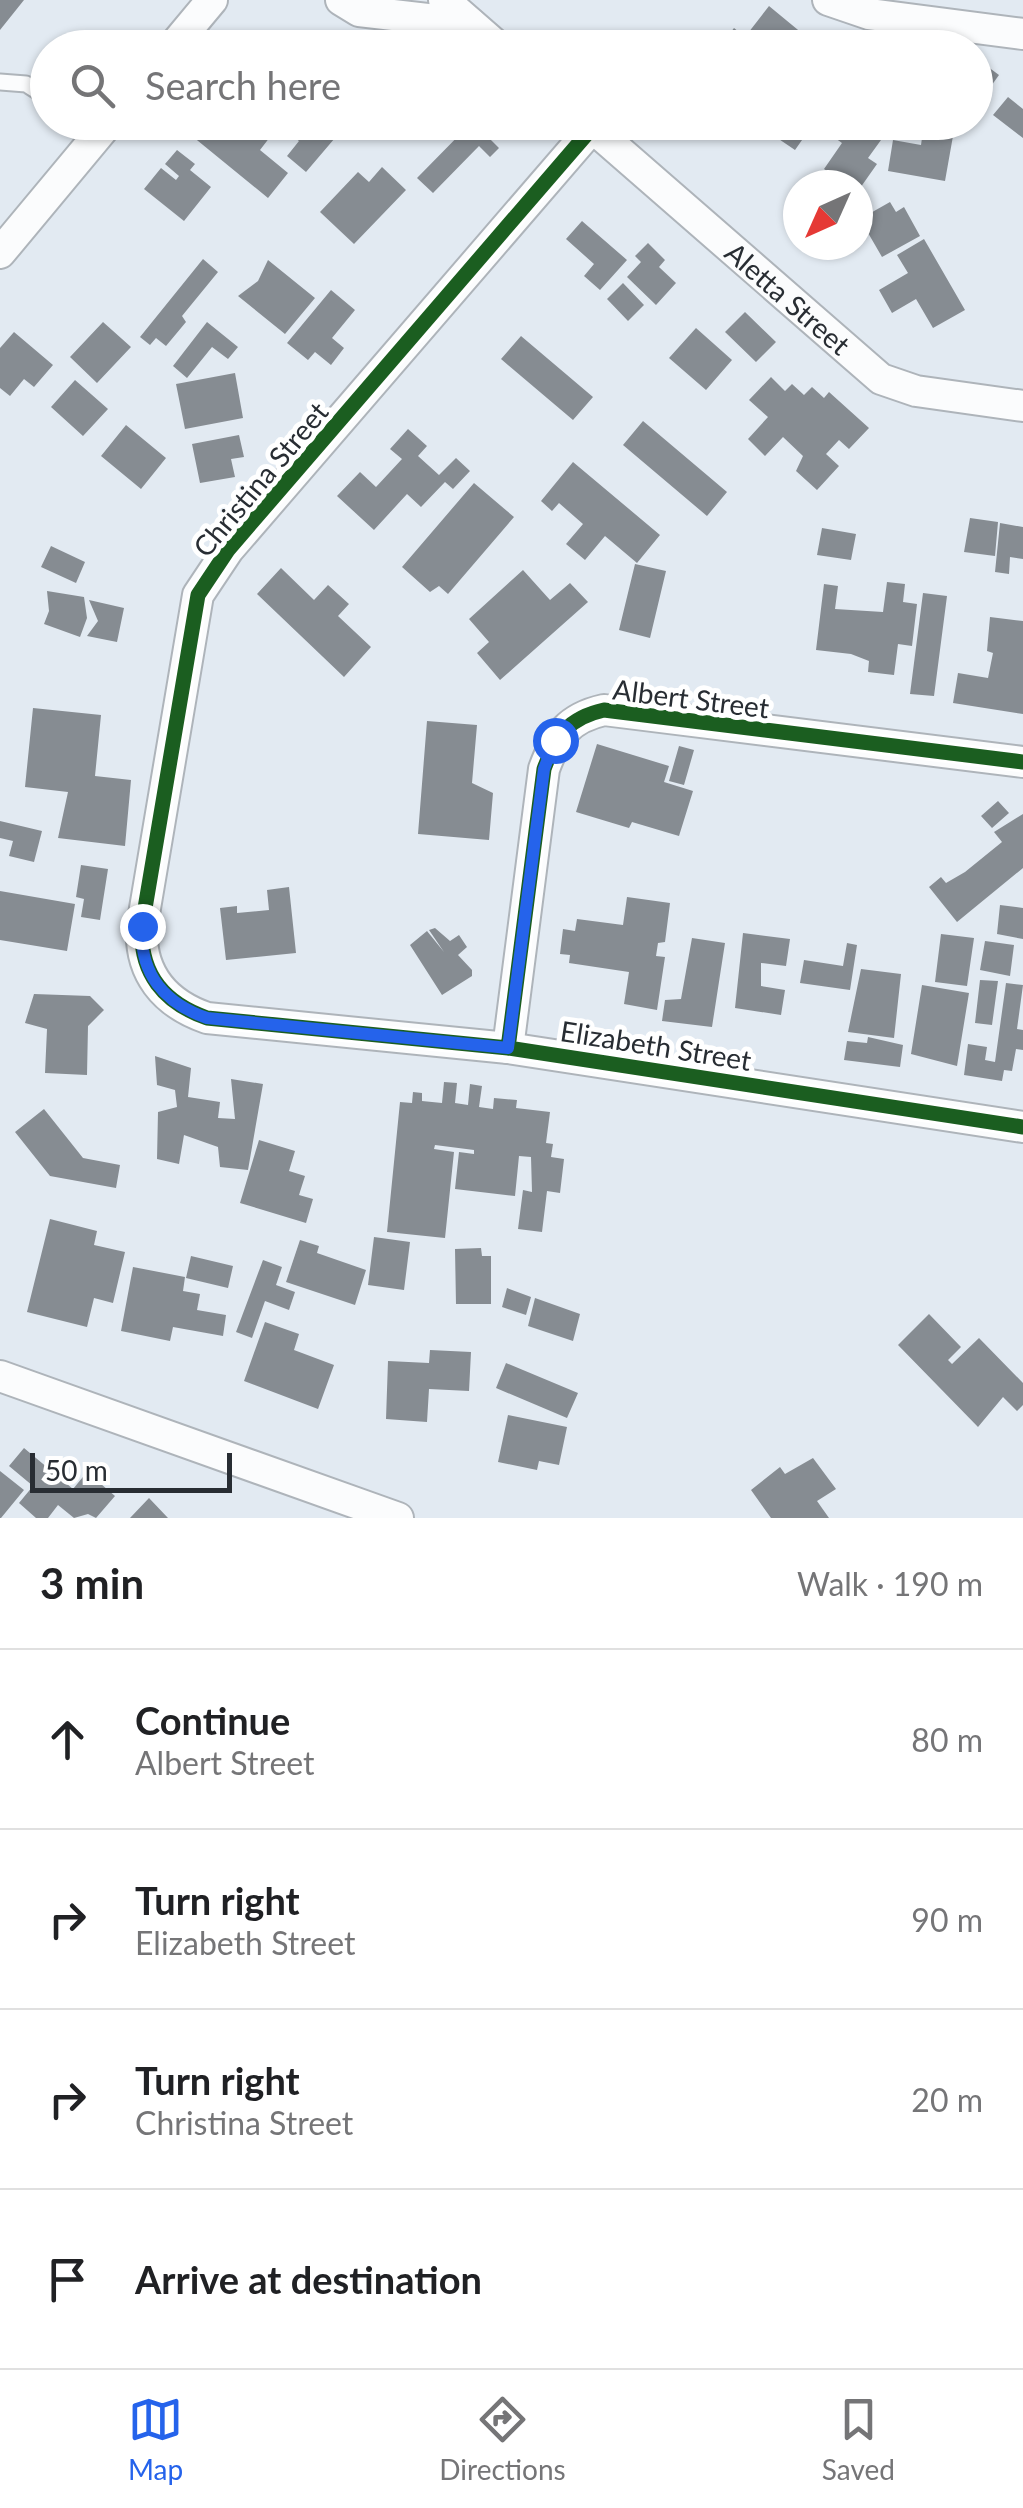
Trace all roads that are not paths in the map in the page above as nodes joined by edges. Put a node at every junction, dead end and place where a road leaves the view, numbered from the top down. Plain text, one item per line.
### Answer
1 (212, 0) edge
2 (341, 0) edge
3 (444, 0) edge
4 (828, 0) edge
5 (471, 24) junction
6 (187, 30) edge
7 (478, 30) edge
8 (992, 30) edge
9 (993, 30) edge
10 (1023, 34) edge
11 (0, 82) edge
12 (30, 87) edge
13 (86, 140) edge
14 (576, 140) edge
15 (606, 140) edge
16 (0, 253) edge
17 (1023, 406) edge
18 (1023, 762) edge
19 (166, 997) joint
20 (508, 1048) junction
21 (1023, 1127) edge
22 (0, 1376) edge
23 (387, 1516) edge

1 - 6 street
2 - 5 street
3 - 5 street
4 - 8 street
5 - 7 street
9 - 10 street
11 - 12 lane
13 - 16 street
14 - 19 street, Christina Street
15 - 17 street, Aletta Street
18 - 20 street, Albert Street
19 - 20 street, Elizabeth Street
20 - 21 street, Elizabeth Street
22 - 23 street

